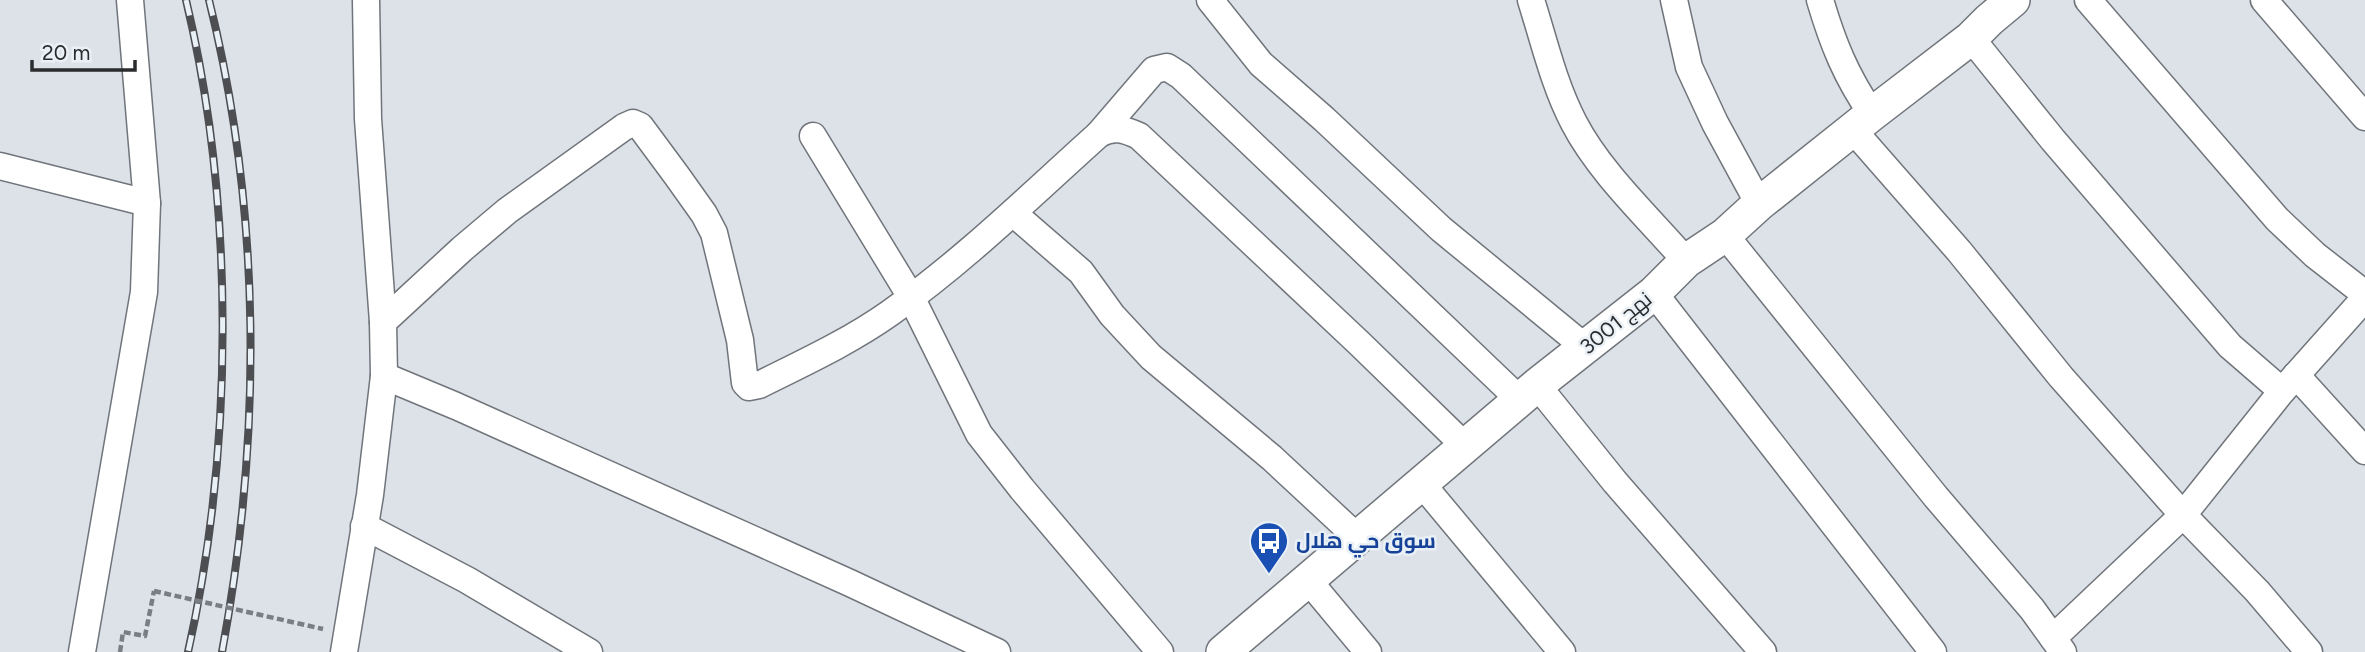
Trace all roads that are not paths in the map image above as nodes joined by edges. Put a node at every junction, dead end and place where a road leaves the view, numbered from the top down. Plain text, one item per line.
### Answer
1 (130, 0) edge
2 (366, 0) edge
3 (1210, 0) edge
4 (1531, 0) edge
5 (1674, 0) edge
6 (1820, 0) edge
7 (2088, 0) edge
8 (2264, 0) edge
9 (1988, 14) edge
10 (2365, 117) edge
11 (1863, 122) junction
12 (1099, 134) junction
13 (813, 136) dead end
14 (0, 166) edge
15 (147, 203) junction
16 (1759, 204) junction
17 (1013, 213) junction
18 (1725, 235) junction
19 (1686, 261) junction
20 (1654, 293) junction
21 (2365, 296) edge
22 (911, 297) junction
23 (383, 322) junction
24 (1586, 348) junction
25 (384, 376) junction
26 (2289, 383) junction
27 (1529, 393) junction
28 (1466, 447) junction
29 (2365, 451) edge
30 (1422, 484) junction
31 (2183, 515) junction
32 (364, 526) junction
33 (1358, 538) junction
34 (1308, 580) junction
35 (2058, 645) edge
36 (82, 652) edge
37 (344, 652) edge
38 (589, 652) edge
39 (997, 652) edge
40 (1160, 652) edge
41 (1223, 652) edge
42 (1368, 652) edge
43 (1562, 652) edge
44 (1763, 652) edge
45 (1933, 652) edge
46 (2309, 652) edge

1 - 15 street
2 - 23 street
3 - 24 street
4 - 19 street
5 - 16 street
6 - 11 street
7 - 21 street
8 - 10 street
9 - 11 street, نهج 3001
9 - 26 street
11 - 16 street, نهج 3001
11 - 31 street
12 - 17 street
12 - 27 street
12 - 28 street
13 - 22 street
14 - 15 street
15 - 36 street
16 - 18 street, نهج 3001
17 - 22 street
17 - 33 street
18 - 19 street, نهج 3001
18 - 35 street
19 - 20 street, نهج 3001
20 - 24 street, نهج 3001
20 - 45 street
21 - 26 street
22 - 23 street
22 - 40 street
23 - 25 street
24 - 27 street, نهج 3001
25 - 32 street
25 - 39 street
26 - 29 street
26 - 31 street
27 - 28 street, نهج 3001
27 - 44 street
28 - 30 street, نهج 3001
30 - 33 street, نهج 3001
30 - 43 street
31 - 35 street
31 - 46 street
32 - 37 street
32 - 38 street
33 - 34 street, نهج 3001
34 - 41 street, نهج 3001
34 - 42 street

